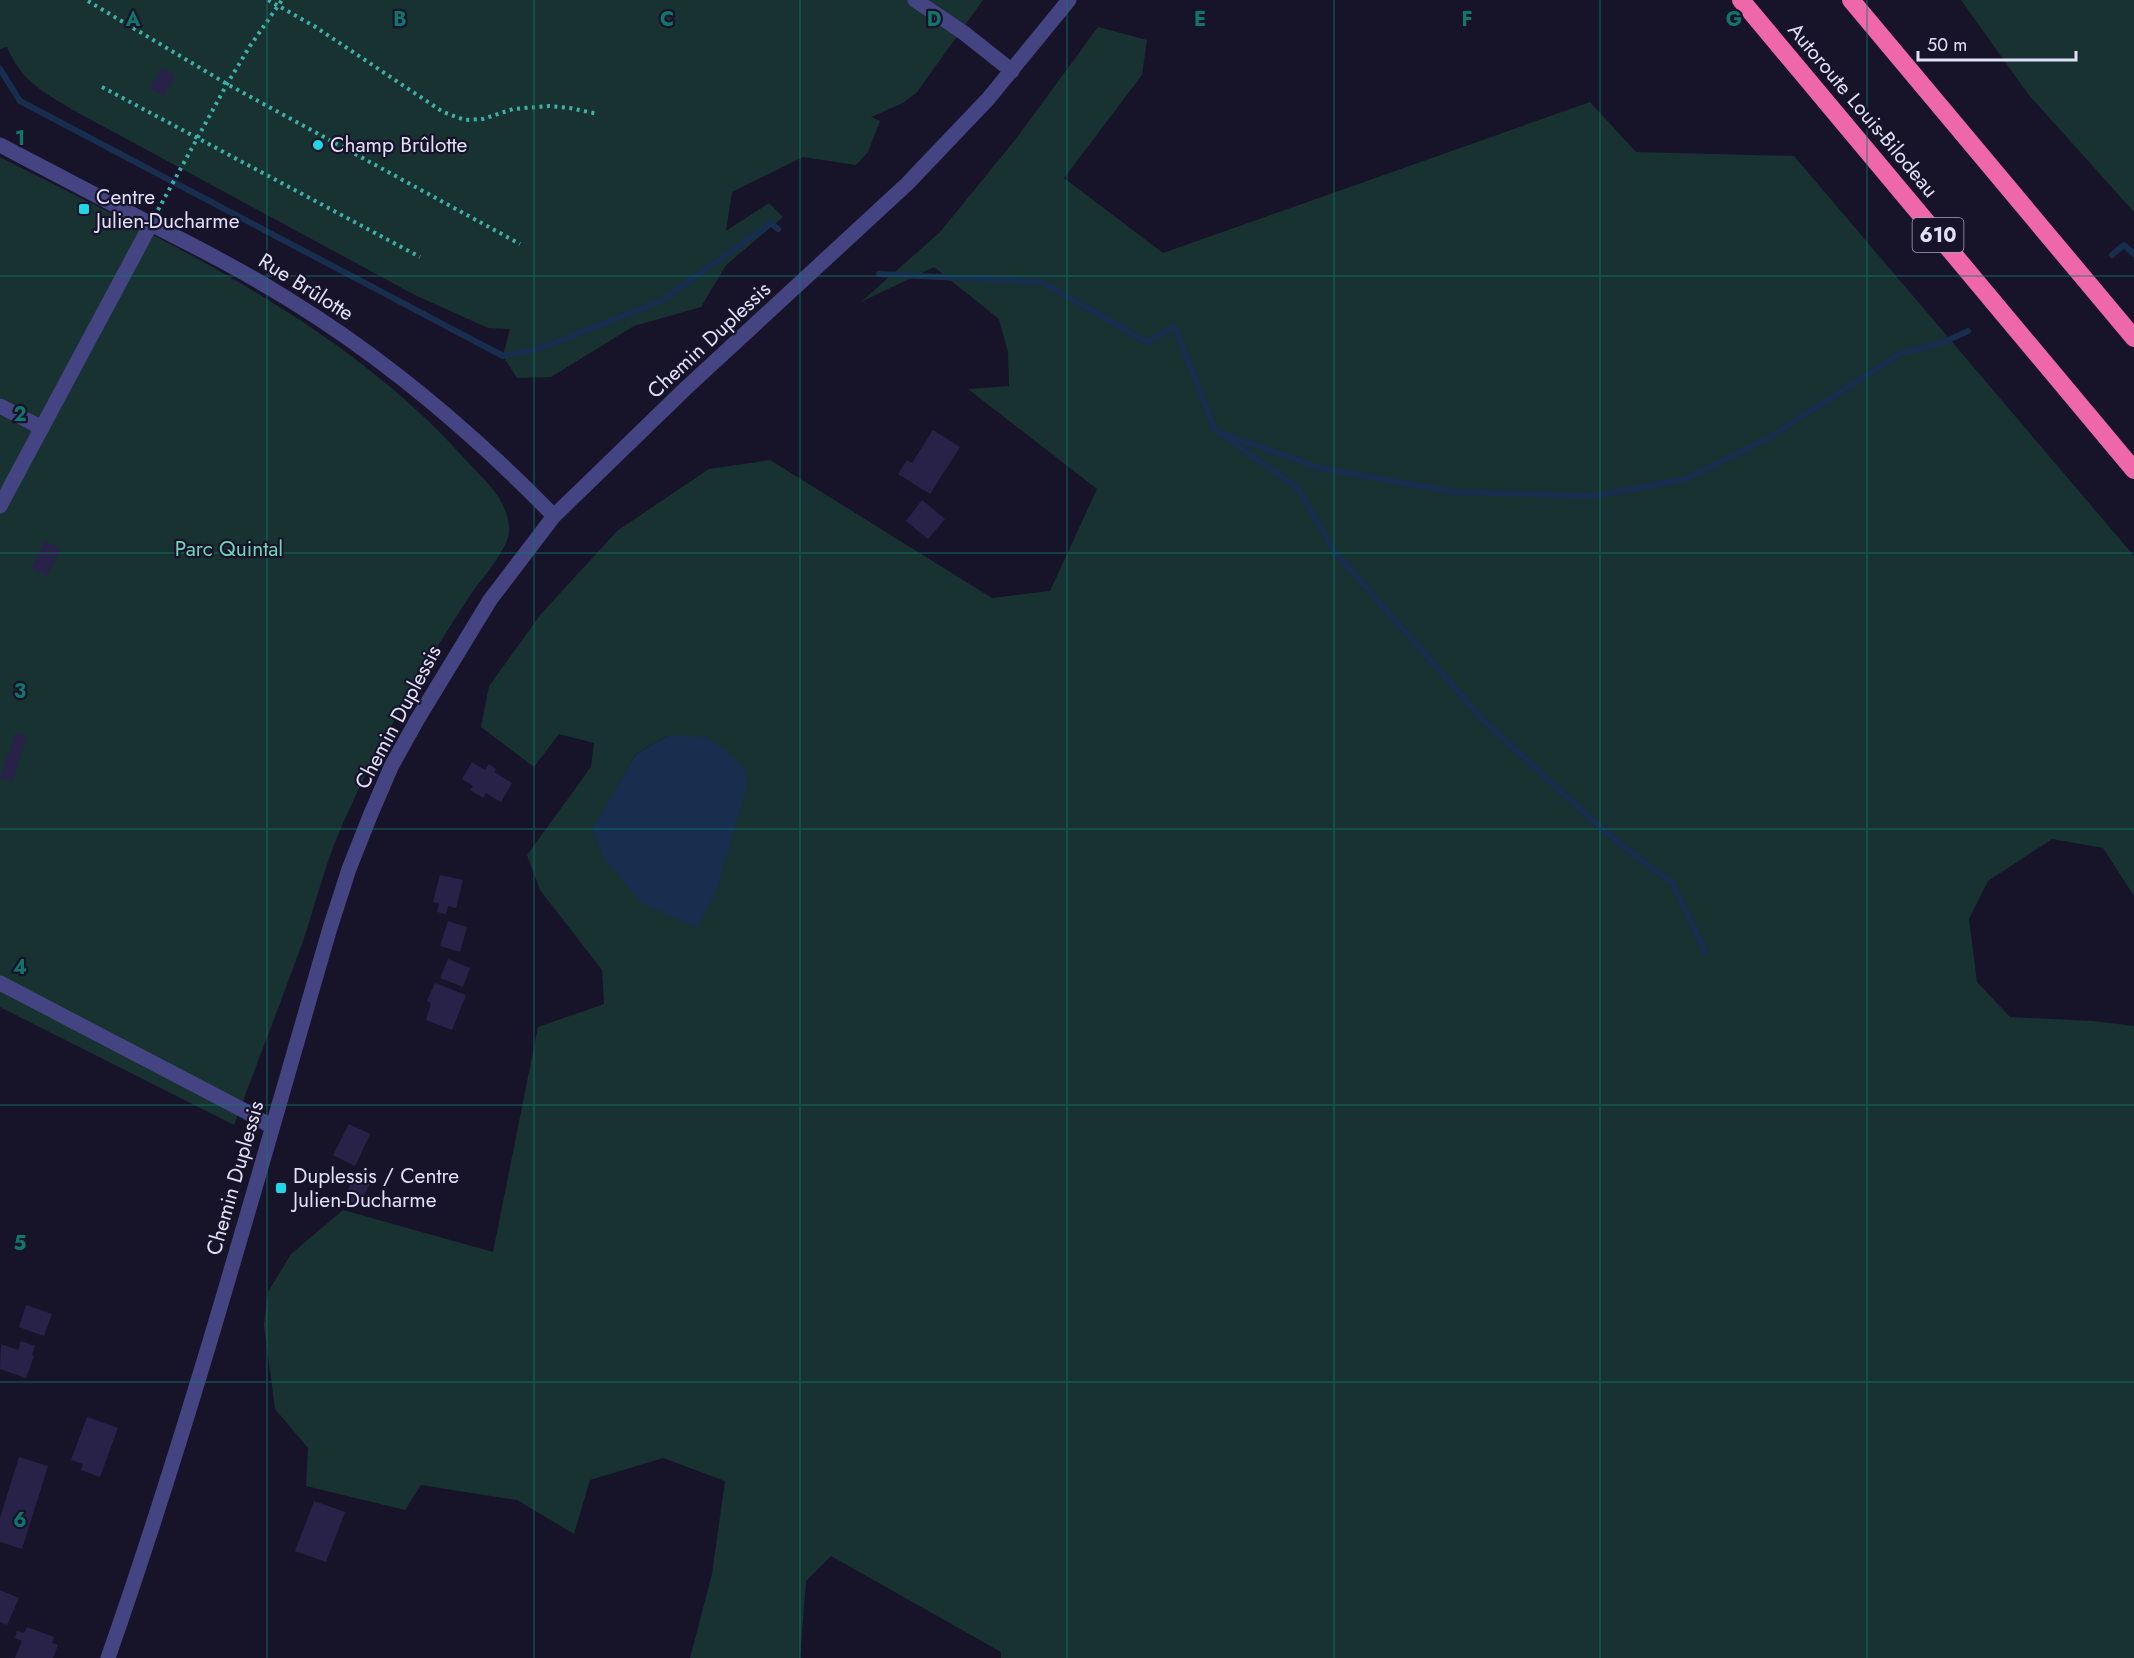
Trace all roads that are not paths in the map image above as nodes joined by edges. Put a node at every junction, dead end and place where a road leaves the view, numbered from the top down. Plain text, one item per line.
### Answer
1 (915, 0) edge
2 (1069, 0) edge
3 (1741, 0) edge
4 (1851, 0) edge
5 (1012, 71) junction
6 (0, 145) edge
7 (151, 224) junction
8 (2134, 338) edge
9 (0, 406) edge
10 (42, 428) junction
11 (2134, 470) edge
12 (0, 506) edge
13 (554, 516) junction
14 (0, 983) edge
15 (272, 1127) junction
16 (108, 1658) edge

1 - 5 street
2 - 5 street, Chemin Duplessis
3 - 11 highway, Autoroute Louis-Bilodeau / 610
4 - 8 highway
5 - 13 street, Chemin Duplessis
6 - 7 street, Rue Brûlotte
7 - 10 street
7 - 13 street, Rue Brûlotte
9 - 10 street
10 - 12 street
13 - 15 street, Chemin Duplessis
14 - 15 street
15 - 16 street, Chemin Duplessis

